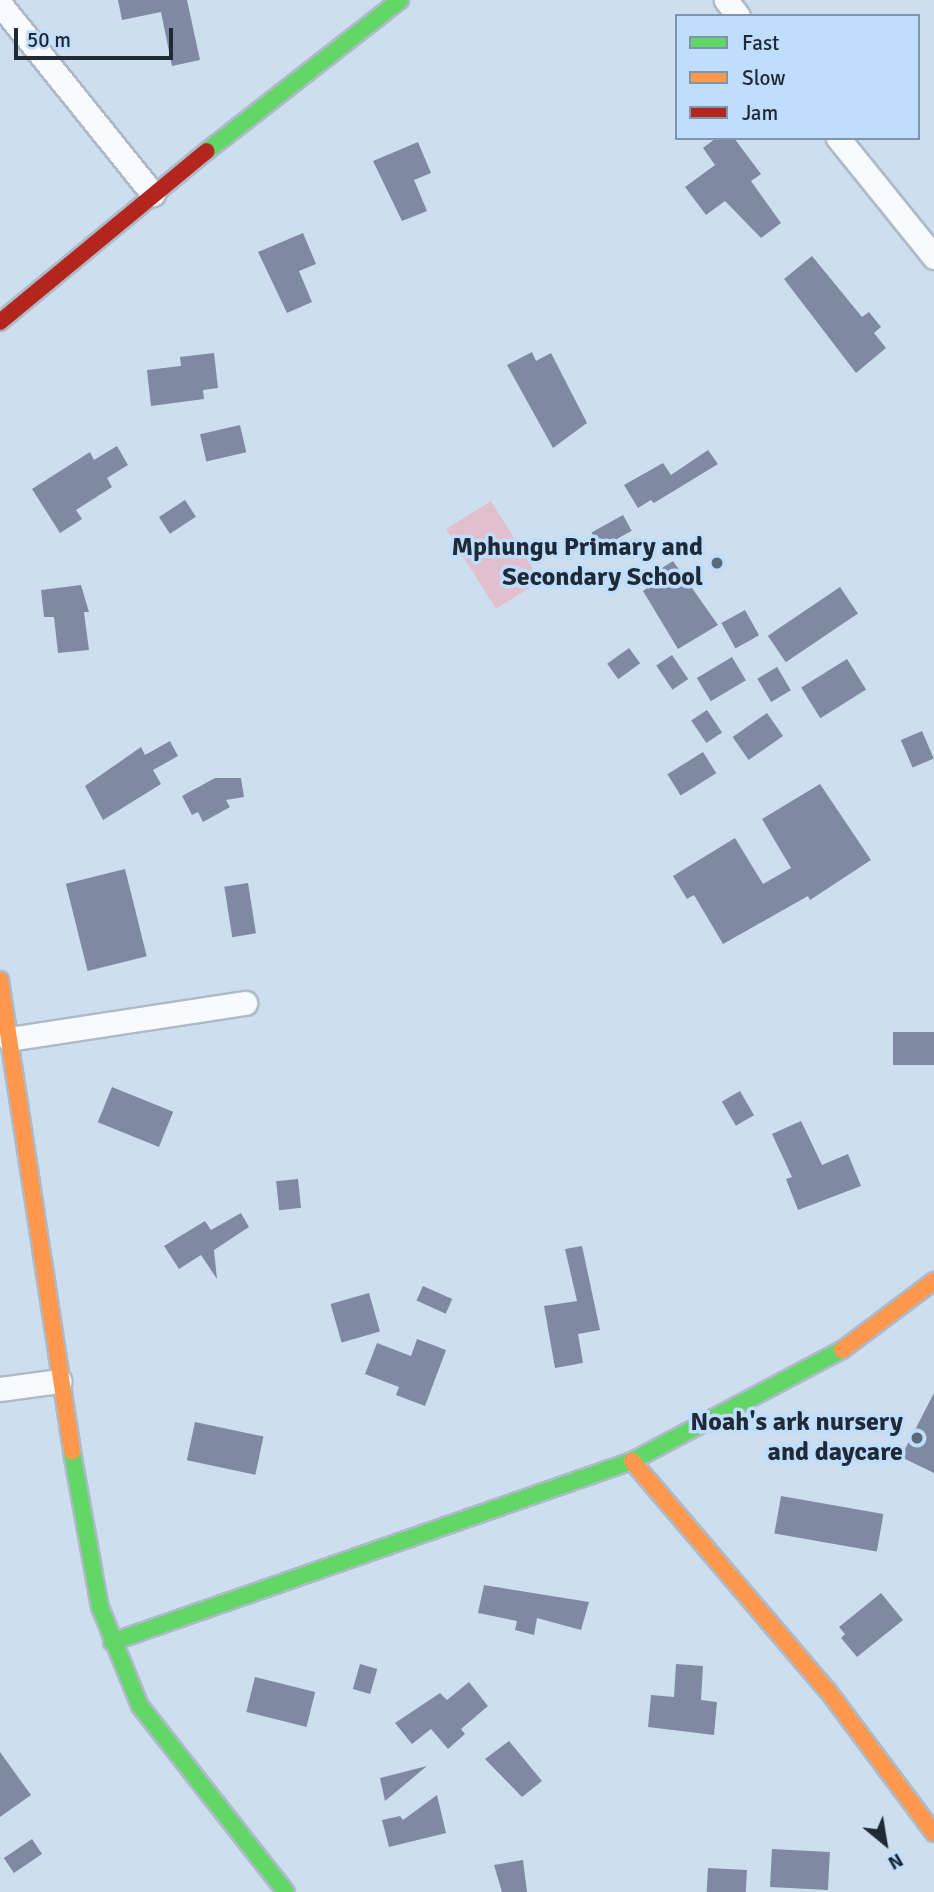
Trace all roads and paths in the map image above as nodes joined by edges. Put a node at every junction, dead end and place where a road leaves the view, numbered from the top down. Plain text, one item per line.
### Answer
1 (400, 0) edge
2 (0, 4) edge
3 (840, 140) edge
4 (153, 194) junction
5 (934, 257) edge
6 (0, 322) edge
7 (0, 981) edge
8 (245, 1003) dead end
9 (9, 1039) junction
10 (934, 1281) edge
11 (59, 1381) junction
12 (0, 1389) edge
13 (632, 1461) junction
14 (112, 1642) junction
15 (934, 1833) edge
16 (286, 1892) edge

1 - 4 street
2 - 4 street
3 - 5 street
4 - 6 street
7 - 9 street
8 - 9 street
9 - 11 street
10 - 13 street
11 - 12 street
11 - 14 street
13 - 14 street
13 - 15 street
14 - 16 street

